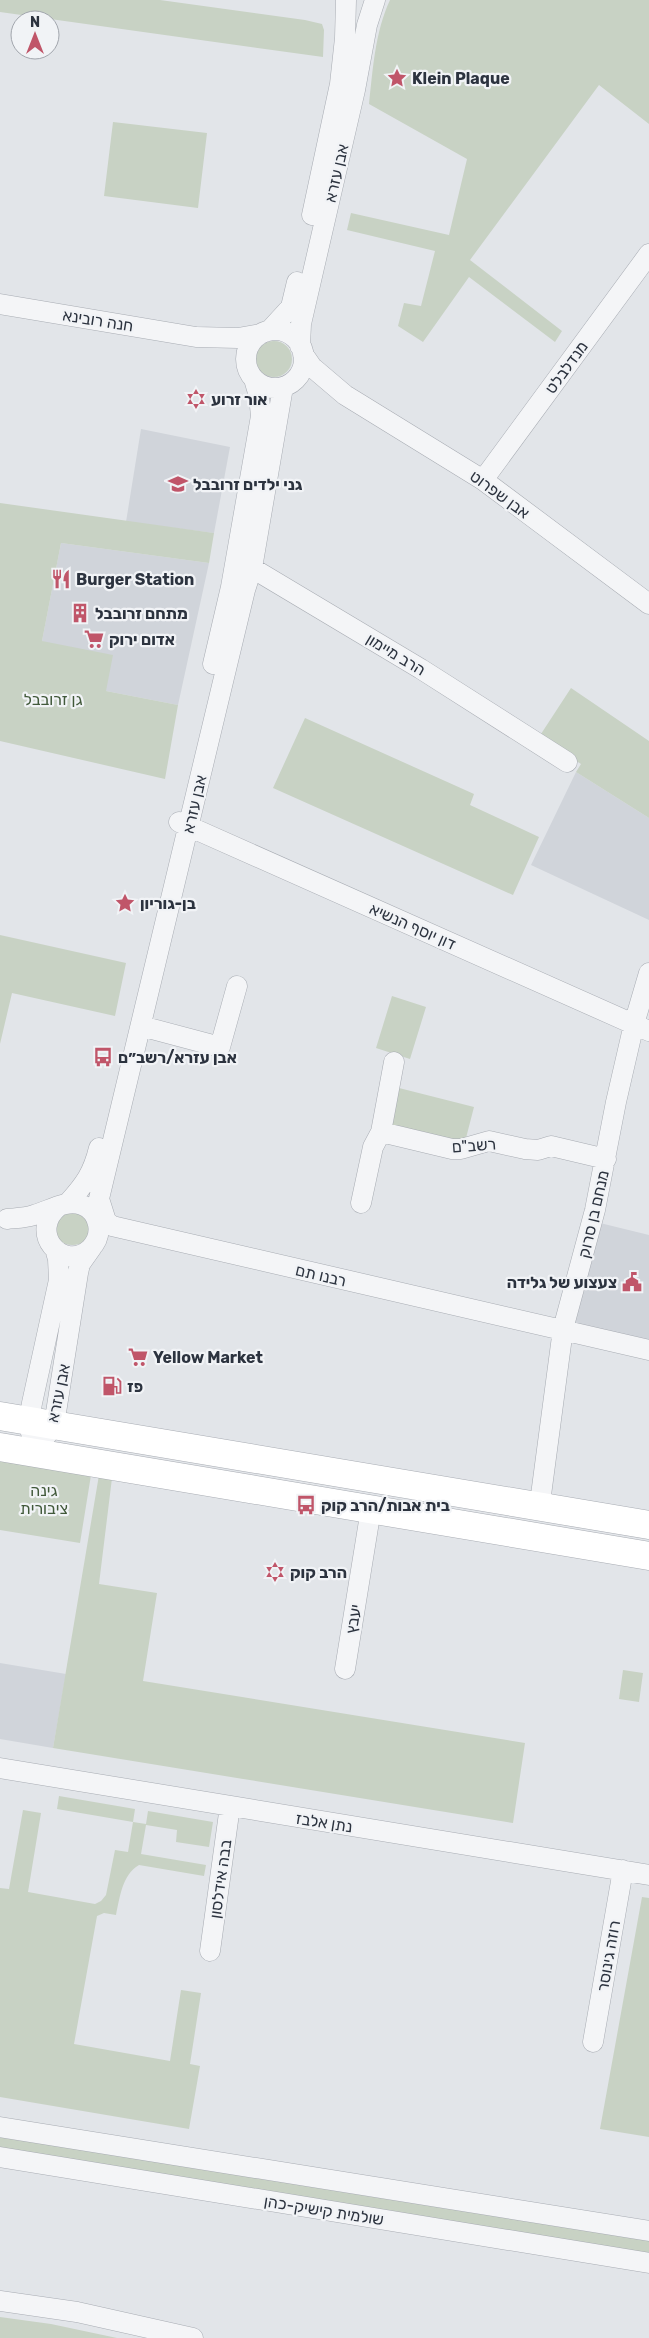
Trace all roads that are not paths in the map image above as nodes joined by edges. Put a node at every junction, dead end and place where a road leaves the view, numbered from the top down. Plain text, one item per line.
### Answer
1 (346, 0) edge
2 (375, 0) edge
3 (649, 254) edge
4 (0, 304) edge
5 (265, 333) junction
6 (196, 337) junction
7 (302, 350) junction
8 (251, 375) junction
9 (286, 385) junction
10 (345, 395) junction
11 (483, 480) junction
12 (240, 537) junction
13 (252, 568) junction
14 (649, 604) edge
15 (567, 762) dead end
16 (183, 824) junction
17 (649, 973) edge
18 (237, 986) dead end
19 (141, 1026) junction
20 (642, 1028) edge
21 (394, 1062) dead end
22 (381, 1132) junction
23 (606, 1159) junction
24 (99, 1198) junction
25 (361, 1203) dead end
26 (64, 1205) junction
27 (3, 1218) edge
28 (97, 1220) junction
29 (52, 1246) junction
30 (93, 1246) junction
31 (563, 1329) junction
32 (649, 1350) edge
33 (0, 1416) edge
34 (42, 1423) junction
35 (0, 1447) edge
36 (34, 1452) junction
37 (371, 1509) junction
38 (552, 1510) junction
39 (649, 1525) edge
40 (649, 1556) edge
41 (345, 1669) dead end
42 (0, 1768) edge
43 (230, 1806) junction
44 (623, 1870) junction
45 (649, 1875) edge
46 (210, 1951) dead end
47 (593, 2042) dead end
48 (0, 2128) edge
49 (0, 2157) edge
50 (649, 2231) edge
51 (649, 2262) edge
52 (0, 2302) edge
53 (193, 2338) edge

1 - 5 street, אבן עזרא
2 - 7 street, אבן עזרא
3 - 11 street, מנדלבלט
4 - 6 street, חנה רובינא
5 - 6 street, חנה רובינא
5 - 7 street
5 - 8 street
6 - 8 street, חנה רובינא
7 - 9 street
7 - 10 street, אבן שפרוט
8 - 9 street
8 - 12 street, אבן עזרא
9 - 10 street, אבן שפרוט
9 - 13 street, אבן עזרא
10 - 11 street, אבן שפרוט
11 - 14 street, אבן שפרוט
12 - 13 street
12 - 16 street, אבן עזרא
13 - 15 street, הרב מיימון
13 - 16 street, אבן עזרא
16 - 19 street, אבן עזרא
16 - 20 street, דון יוסף הנשיא
16 - 26 street, אבן עזרא
17 - 20 street, מנחם בן סרוק
18 - 19 street
19 - 24 street, אבן עזרא
20 - 23 street, מנחם בן סרוק
21 - 22 street
22 - 23 street, רשב"ם
22 - 25 street
23 - 31 street, מנחם בן סרוק
24 - 28 street, אבן עזרא
24 - 31 street, רבנו תם
26 - 27 street
26 - 28 street
26 - 29 street
27 - 29 street
28 - 30 street
29 - 30 street
29 - 34 street, אבן עזרא
30 - 34 street, אבן עזרא
31 - 32 street
31 - 38 street, מנחם בן סרוק
33 - 34 main road
34 - 36 street, אבן עזרא
34 - 38 main road
35 - 36 main road
36 - 37 main road
37 - 40 main road
37 - 41 street, יעבץ
38 - 39 main road
42 - 43 street, נתן אלבז
43 - 44 street, נתן אלבז
43 - 46 street, בבה אידלסון
44 - 45 street, נתן אלבז
44 - 47 street, רוזה גינוסר
48 - 50 street, שולמית קישיק-כהן
49 - 51 street, שולמית קישיק-כהן
52 - 53 street

